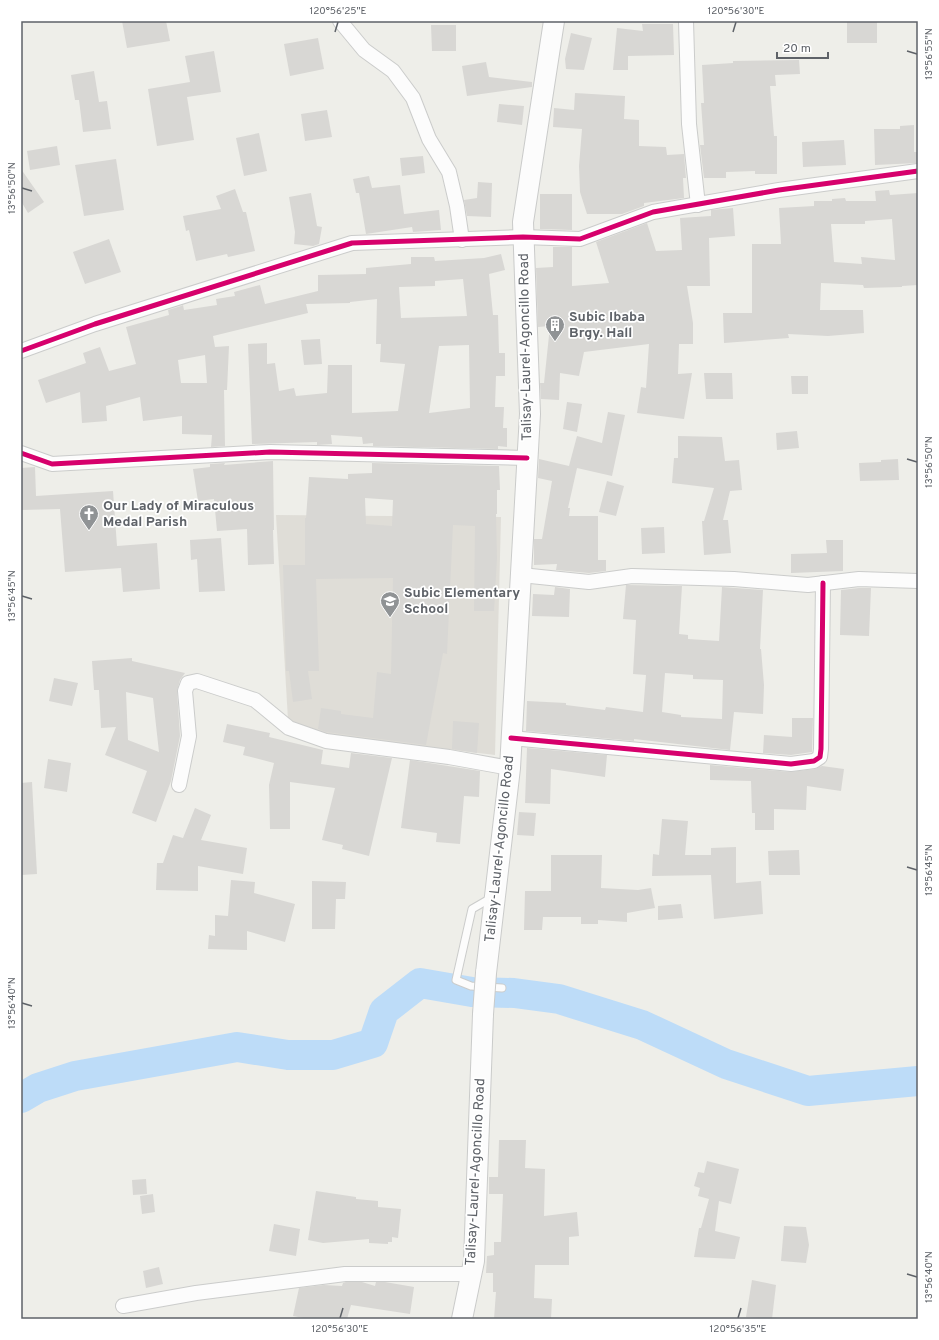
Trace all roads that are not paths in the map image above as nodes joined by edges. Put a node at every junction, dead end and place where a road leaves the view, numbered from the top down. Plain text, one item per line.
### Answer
1 (340, 21) edge
2 (554, 21) edge
3 (686, 21) edge
4 (918, 171) edge
5 (698, 205) junction
6 (523, 237) junction
7 (462, 240) junction
8 (21, 351) edge
9 (21, 453) edge
10 (527, 458) junction
11 (520, 575) junction
12 (918, 581) edge
13 (823, 583) junction
14 (511, 738) junction
15 (510, 768) junction
16 (179, 785) dead end
17 (495, 896) junction
18 (502, 988) dead end
19 (472, 1274) junction
20 (124, 1306) dead end
21 (462, 1319) edge

1 - 7 street
2 - 6 main road, Talisay-Laurel-Agoncillo Road
3 - 5 street
4 - 5 street
5 - 6 street
6 - 7 street
6 - 10 main road, Talisay-Laurel-Agoncillo Road
7 - 8 street
9 - 10 street
10 - 11 main road, Talisay-Laurel-Agoncillo Road
11 - 13 street
11 - 14 main road, Talisay-Laurel-Agoncillo Road
12 - 13 street
13 - 14 street
14 - 15 main road, Talisay-Laurel-Agoncillo Road
15 - 16 street
15 - 17 main road, Talisay-Laurel-Agoncillo Road
17 - 18 lane
17 - 19 main road, Talisay-Laurel-Agoncillo Road, bridge
19 - 20 street
19 - 21 main road, Talisay-Laurel-Agoncillo Road

